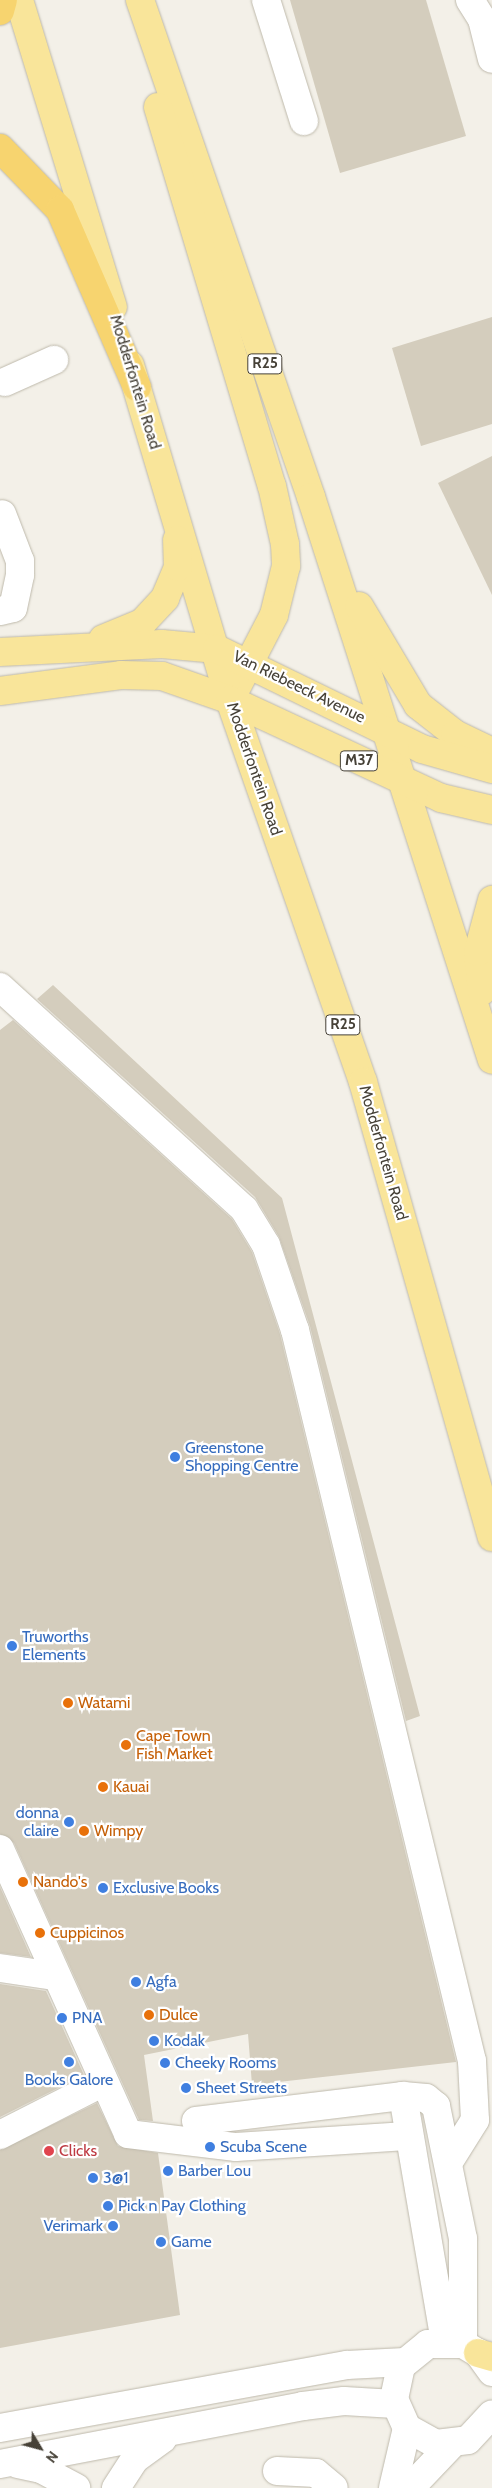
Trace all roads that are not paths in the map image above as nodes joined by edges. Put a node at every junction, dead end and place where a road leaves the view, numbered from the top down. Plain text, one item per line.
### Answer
1 (3, 0) edge
2 (19, 0) edge
3 (126, 0) edge
4 (140, 0) edge
5 (266, 0) edge
6 (470, 0) edge
7 (0, 11) edge
8 (492, 59) edge
9 (304, 121) dead end
10 (0, 148) edge
11 (54, 360) dead end
12 (5, 382) dead end
13 (137, 387) junction
14 (2, 514) dead end
15 (176, 518) junction
16 (330, 558) junction
17 (0, 611) edge
18 (73, 649) junction
19 (218, 649) junction
20 (0, 652) edge
21 (251, 662) junction
22 (0, 691) edge
23 (230, 700) junction
24 (387, 730) junction
25 (492, 752) edge
26 (492, 769) edge
27 (404, 783) junction
28 (492, 810) edge
29 (492, 900) edge
30 (0, 987) edge
31 (492, 1033) edge
32 (492, 1060) edge
33 (492, 1537) edge
34 (0, 1849) edge
35 (0, 1968) edge
36 (55, 1976) junction
37 (102, 2082) junction
38 (403, 2096) junction
39 (196, 2122) dead end
40 (0, 2135) edge
41 (407, 2136) junction
42 (450, 2160) junction
43 (474, 2353) edge
44 (404, 2362) junction
45 (395, 2404) junction
46 (492, 2414) edge
47 (0, 2428) edge
48 (407, 2428) junction
49 (171, 2434) junction
50 (452, 2444) junction
51 (5, 2464) edge
52 (277, 2471) dead end
53 (76, 2488) edge
54 (116, 2488) edge
55 (334, 2488) edge
56 (393, 2488) edge
57 (410, 2488) edge

1 - 7 highway
2 - 13 main road, Modderfontein Road / R25
3 - 21 main road
4 - 16 main road, R25
5 - 9 street
6 - 8 street
10 - 13 highway
11 - 12 street
13 - 15 main road, Modderfontein Road / R25
14 - 17 street
15 - 18 main road
15 - 19 main road, Modderfontein Road / R25
16 - 24 main road, R25
16 - 25 main road
18 - 19 main road, Van Riebeeck Avenue / M37
18 - 20 main road, Van Riebeeck Avenue / M37
19 - 21 main road, Van Riebeeck Avenue / M37
19 - 23 main road, Modderfontein Road / R25
21 - 23 main road
21 - 24 main road, Van Riebeeck Avenue / M37
22 - 23 main road, M37
23 - 27 main road, M37
23 - 33 main road, Modderfontein Road / R25
24 - 26 main road, M37
24 - 27 main road, R25
27 - 28 main road, M37
27 - 32 main road, R25
29 - 31 main road
30 - 42 street
34 - 36 street
35 - 36 street
36 - 37 street
37 - 40 street
37 - 41 street
38 - 39 street
38 - 41 street
38 - 42 street
41 - 43 street
42 - 43 street
43 - 44 street
44 - 45 street
44 - 47 street
45 - 48 street
45 - 49 street
46 - 50 street
48 - 50 street
48 - 56 street
49 - 51 street
49 - 54 street
50 - 57 street
51 - 53 street
52 - 55 street

